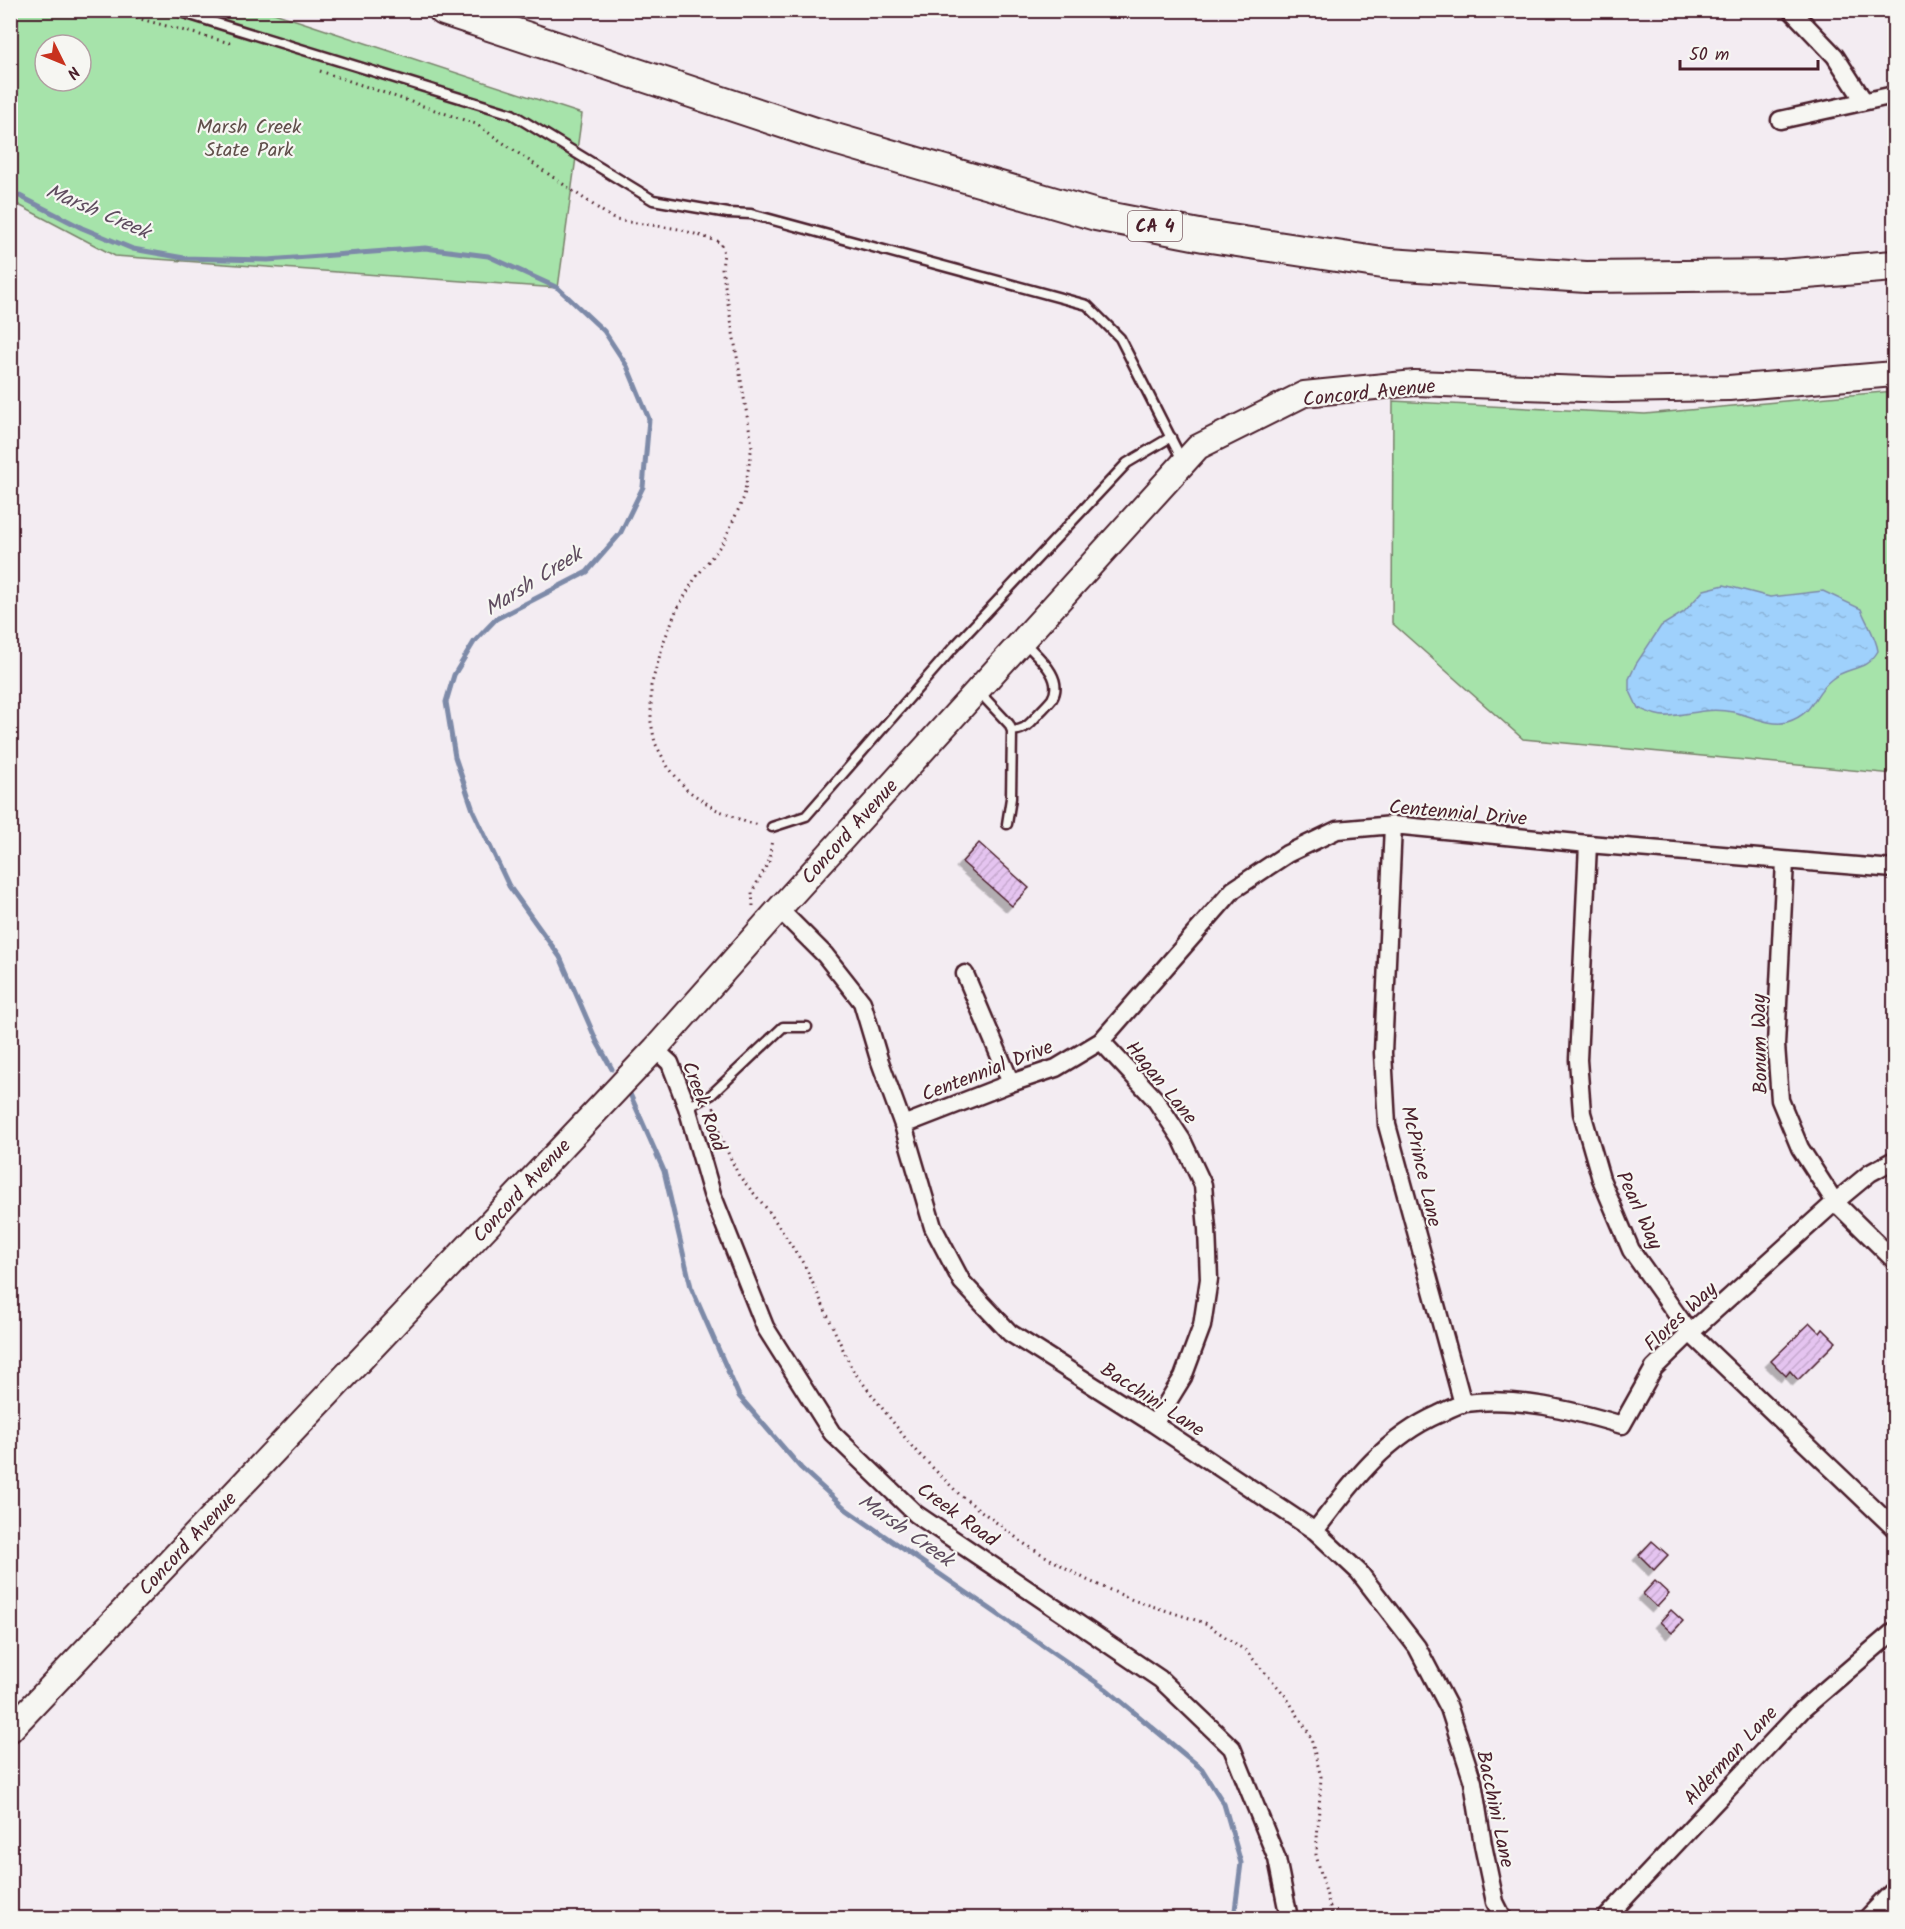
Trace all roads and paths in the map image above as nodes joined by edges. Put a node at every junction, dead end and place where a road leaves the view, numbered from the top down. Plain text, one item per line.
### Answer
1 (107, 10) edge
2 (174, 10) edge
3 (444, 10) edge
4 (1791, 10) edge
5 (235, 44) dead end
6 (312, 68) dead end
7 (1894, 94) edge
8 (1864, 101) junction
9 (1780, 120) dead end
10 (1894, 266) edge
11 (1894, 374) edge
12 (1171, 437) junction
13 (1184, 463) junction
14 (1023, 640) junction
15 (977, 690) junction
16 (1012, 731) junction
17 (1007, 824) dead end
18 (1393, 825) junction
19 (772, 827) junction
20 (1588, 844) junction
21 (1785, 861) junction
22 (1894, 869) edge
23 (779, 909) junction
24 (754, 911) dead end
25 (965, 974) dead end
26 (807, 1027) dead end
27 (1101, 1041) junction
28 (655, 1049) junction
29 (1011, 1083) junction
30 (711, 1095) junction
31 (687, 1107) junction
32 (903, 1125) junction
33 (1894, 1160) edge
34 (1835, 1203) junction
35 (1894, 1260) edge
36 (1690, 1333) junction
37 (1462, 1404) junction
38 (1154, 1424) junction
39 (1894, 1528) edge
40 (1315, 1531) junction
41 (1894, 1631) edge
42 (10, 1730) edge
43 (1894, 1890) edge
44 (1289, 1918) edge
45 (1333, 1918) edge
46 (1503, 1918) edge
47 (1606, 1918) edge
48 (1867, 1918) edge

1 - 5 path
2 - 12 lane
3 - 10 highway, CA 4
4 - 8 street
6 - 19 path
7 - 8 street
8 - 9 street
11 - 13 street, Concord Avenue
12 - 13 lane
12 - 19 lane
13 - 14 street, Concord Avenue
14 - 15 street, Concord Avenue
14 - 16 lane
15 - 16 lane
15 - 23 street, Concord Avenue
16 - 17 lane
18 - 20 street, Centennial Drive
18 - 27 street, Centennial Drive
18 - 37 street, McPrince Lane
19 - 24 path
20 - 21 street, Centennial Drive
20 - 36 street, Pearl Way
21 - 22 street, Centennial Drive
21 - 34 street, Bonum Way
23 - 28 street, Concord Avenue
23 - 32 street, Bacchini Lane
25 - 29 street
26 - 30 lane
27 - 29 street, Centennial Drive
27 - 38 street, Hagan Lane
28 - 31 street, Creek Road
28 - 42 street, Concord Avenue
29 - 32 street, Centennial Drive
30 - 31 lane
30 - 45 path
31 - 44 street, Creek Road
32 - 38 street, Bacchini Lane
33 - 34 street, Flores Way
34 - 35 street, Bonum Way
34 - 36 street, Flores Way
36 - 37 street, Flores Way
36 - 39 street, Pearl Way
37 - 40 street, Flores Way
38 - 40 street, Bacchini Lane
40 - 46 street, Bacchini Lane
41 - 47 street, Alderman Lane
43 - 48 street

